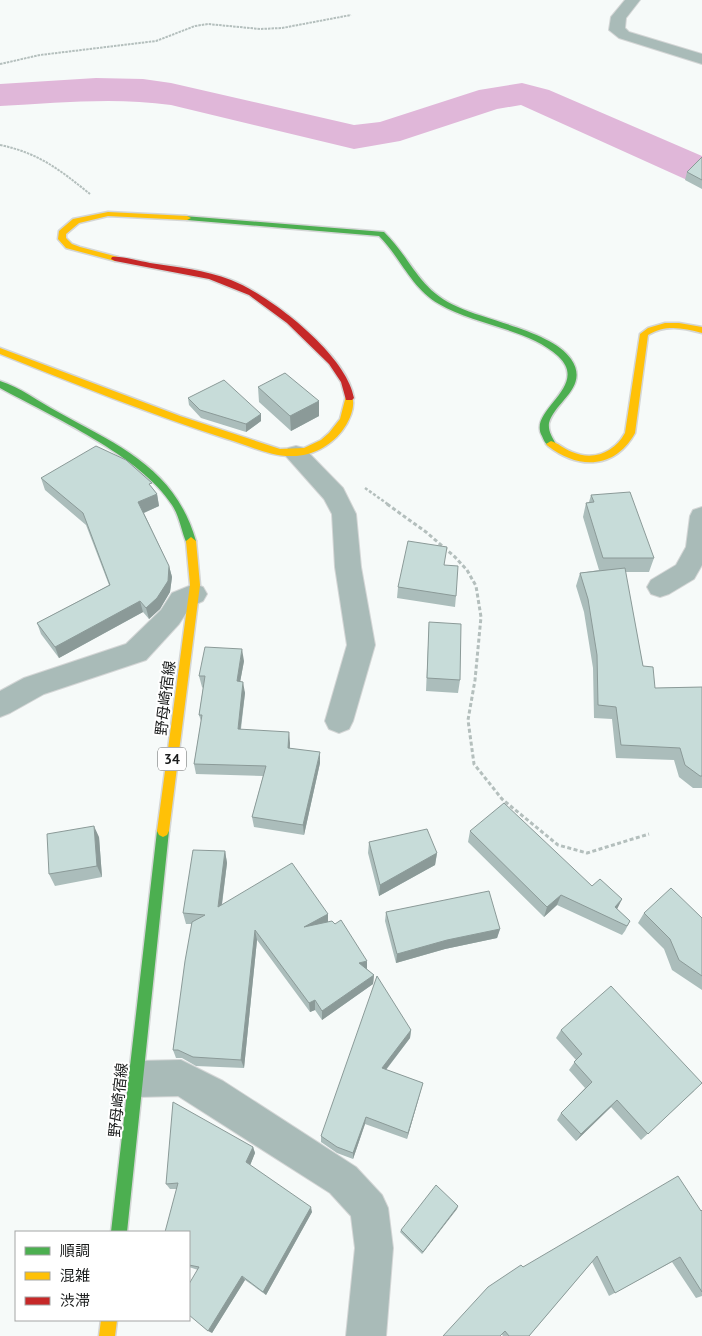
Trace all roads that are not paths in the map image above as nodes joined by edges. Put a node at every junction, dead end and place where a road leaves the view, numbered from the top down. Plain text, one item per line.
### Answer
1 (630, 2) edge
2 (702, 59) edge
3 (702, 330) edge
4 (0, 351) edge
5 (0, 384) edge
6 (296, 454) junction
7 (702, 516) edge
8 (660, 586) dead end
9 (194, 594) junction
10 (0, 705) edge
11 (339, 721) dead end
12 (136, 1079) junction
13 (119, 1231) edge
14 (109, 1321) edge
15 (107, 1336) edge
16 (366, 1336) edge

1 - 2 street
3 - 6 street
4 - 6 street
5 - 9 street, 野母崎宿線 / 34
6 - 11 street
7 - 8 street
9 - 10 street
9 - 12 street, 野母崎宿線 / 34
12 - 13 street, 野母崎宿線 / 34
12 - 16 street
14 - 15 street

